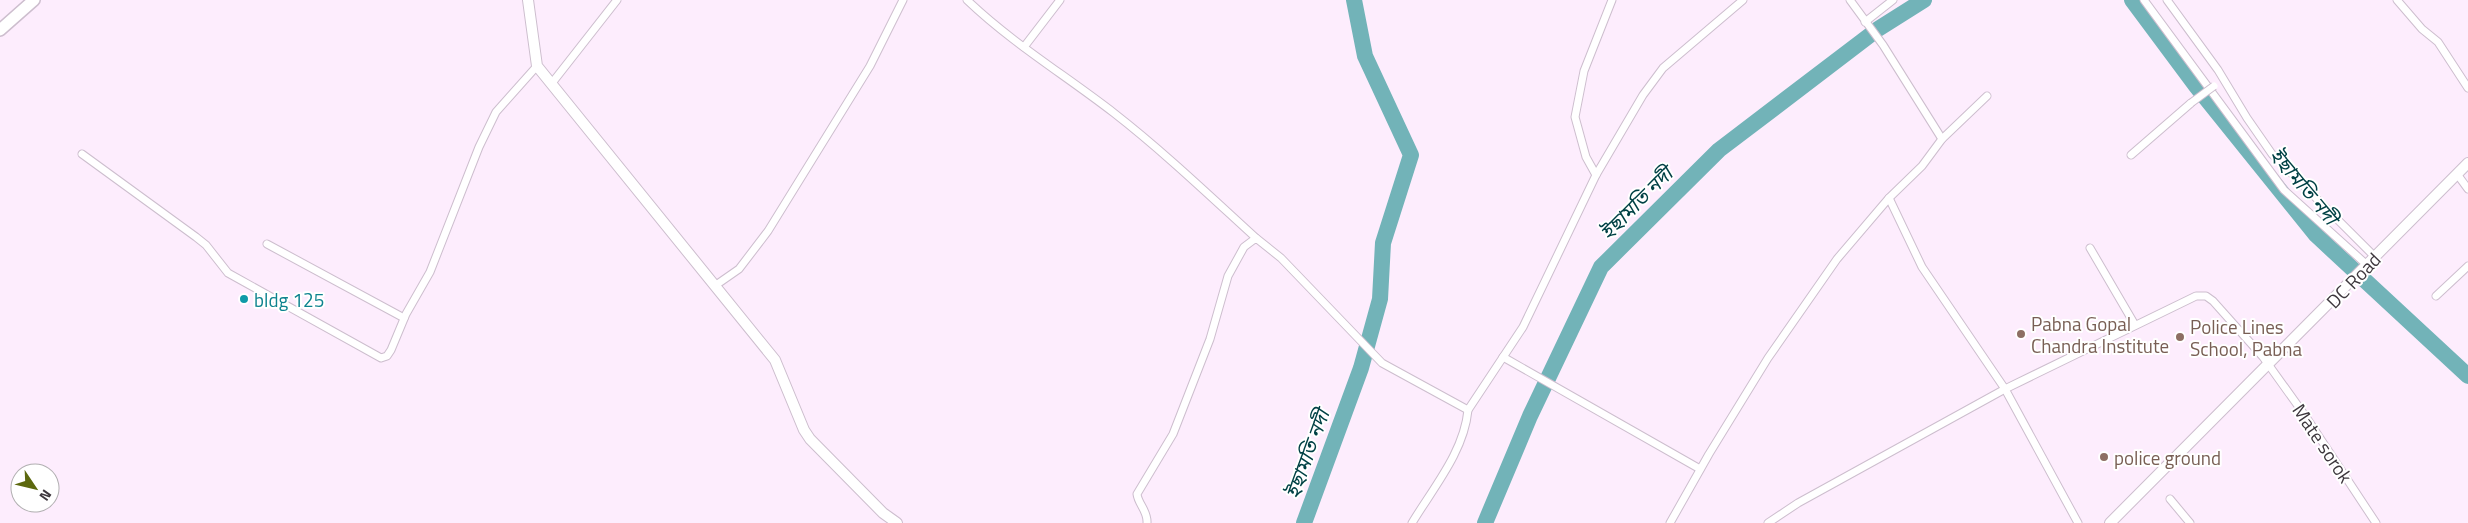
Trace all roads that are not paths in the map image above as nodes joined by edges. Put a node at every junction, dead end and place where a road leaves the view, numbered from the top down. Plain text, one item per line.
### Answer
1 (34, 0) edge
2 (528, 0) edge
3 (617, 0) edge
4 (903, 0) edge
5 (967, 0) edge
6 (1060, 0) edge
7 (1612, 0) edge
8 (1850, 0) edge
9 (1893, 0) edge
10 (2144, 0) edge
11 (2166, 0) edge
12 (2397, 0) edge
13 (1739, 1) edge
14 (1865, 22) junction
15 (0, 30) edge
16 (1024, 47) junction
17 (537, 66) junction
18 (2224, 80) junction
19 (552, 83) junction
20 (2468, 88) edge
21 (1987, 96) dead end
22 (1942, 139) junction
23 (82, 154) dead end
24 (2131, 155) dead end
25 (2464, 168) edge
26 (1596, 175) junction
27 (2468, 189) edge
28 (1889, 198) junction
29 (1256, 238) junction
30 (267, 244) dead end
31 (2090, 248) dead end
32 (2374, 257) junction
33 (2367, 265) junction
34 (2468, 266) edge
35 (716, 285) junction
36 (2436, 296) dead end
37 (404, 318) junction
38 (2135, 325) junction
39 (1503, 357) junction
40 (2266, 362) junction
41 (2005, 389) junction
42 (1468, 410) junction
43 (1700, 469) junction
44 (2170, 499) dead end
45 (897, 523) edge
46 (1147, 523) edge
47 (1412, 523) edge
48 (1670, 523) edge
49 (1768, 523) edge
50 (2078, 523) edge
51 (2110, 523) edge
52 (2190, 523) edge
53 (2376, 523) edge

1 - 15 main road
2 - 17 street
3 - 19 street
4 - 35 street
5 - 16 street
6 - 16 street
7 - 26 street
8 - 14 street
9 - 14 street
10 - 33 street
11 - 18 street
12 - 20 street
13 - 26 street
14 - 22 street
16 - 29 street
17 - 19 street
17 - 37 street
18 - 24 street, bridge
18 - 32 street
19 - 35 street
21 - 22 street
22 - 28 street
23 - 37 street
25 - 27 street
25 - 32 street, DC Road
26 - 39 street
28 - 41 street
28 - 43 street
29 - 42 street
29 - 46 street
30 - 37 street
31 - 38 street
32 - 33 street, DC Road
33 - 40 street, DC Road
34 - 36 street
35 - 45 street
38 - 40 street, Mate sorok
38 - 41 street, Mate sorok
39 - 42 street
39 - 43 street
40 - 51 street, DC Road
40 - 53 street, Mate sorok
41 - 49 street, Mate sorok
41 - 50 street
42 - 47 street
43 - 48 street
44 - 52 street

